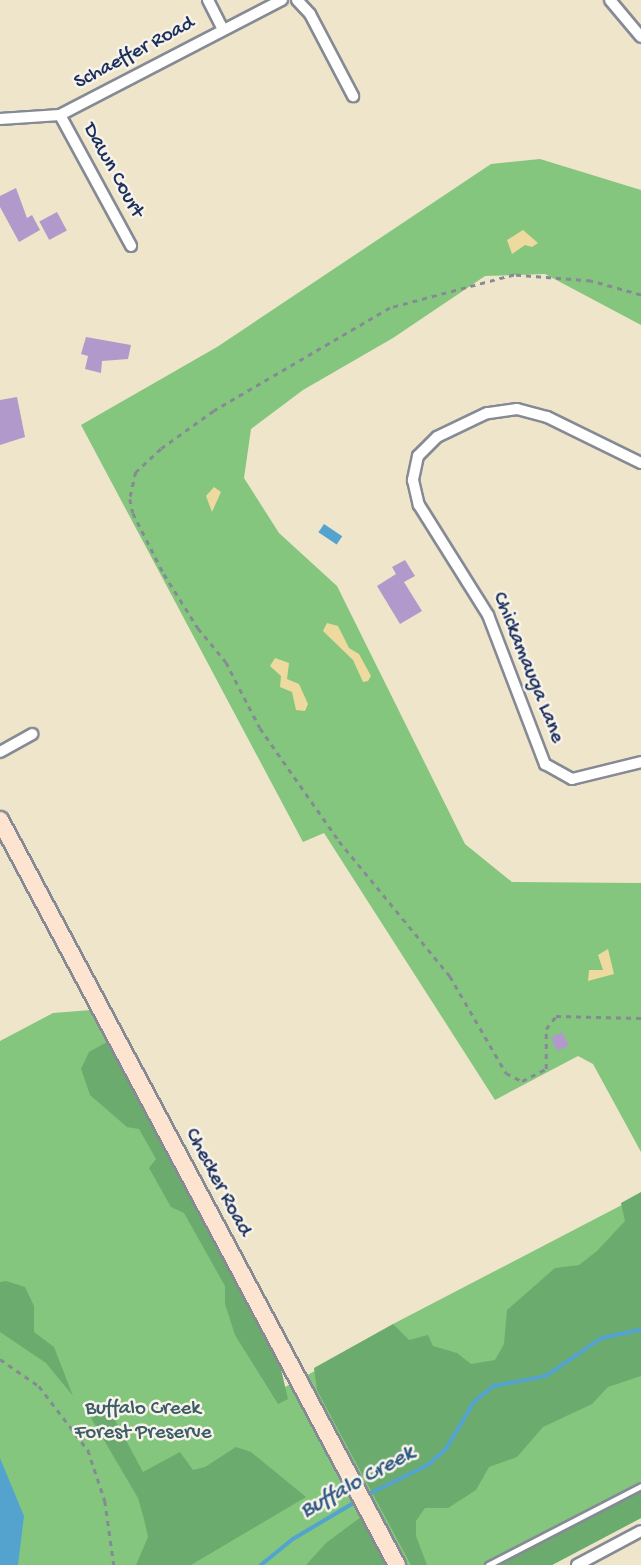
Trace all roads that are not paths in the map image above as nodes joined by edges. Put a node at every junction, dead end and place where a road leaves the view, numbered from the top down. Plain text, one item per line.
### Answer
1 (208, 0) edge
2 (282, 0) edge
3 (297, 0) edge
4 (610, 0) edge
5 (223, 29) junction
6 (641, 37) edge
7 (353, 96) dead end
8 (60, 115) junction
9 (0, 119) edge
10 (131, 246) dead end
11 (641, 463) edge
12 (33, 734) dead end
13 (0, 752) edge
14 (641, 762) edge
15 (0, 820) edge
16 (641, 1486) edge
17 (641, 1531) edge
18 (397, 1565) edge
19 (488, 1565) edge
20 (577, 1565) edge

1 - 5 street
2 - 5 street, Schaeffer Road
3 - 7 street
4 - 6 street
5 - 8 street, Schaeffer Road
8 - 9 street, Schaeffer Road
8 - 10 street, Dawn Court
11 - 14 street, Chickamauga Lane
12 - 13 street
15 - 18 street, Checker Road
16 - 19 lane
17 - 20 street

